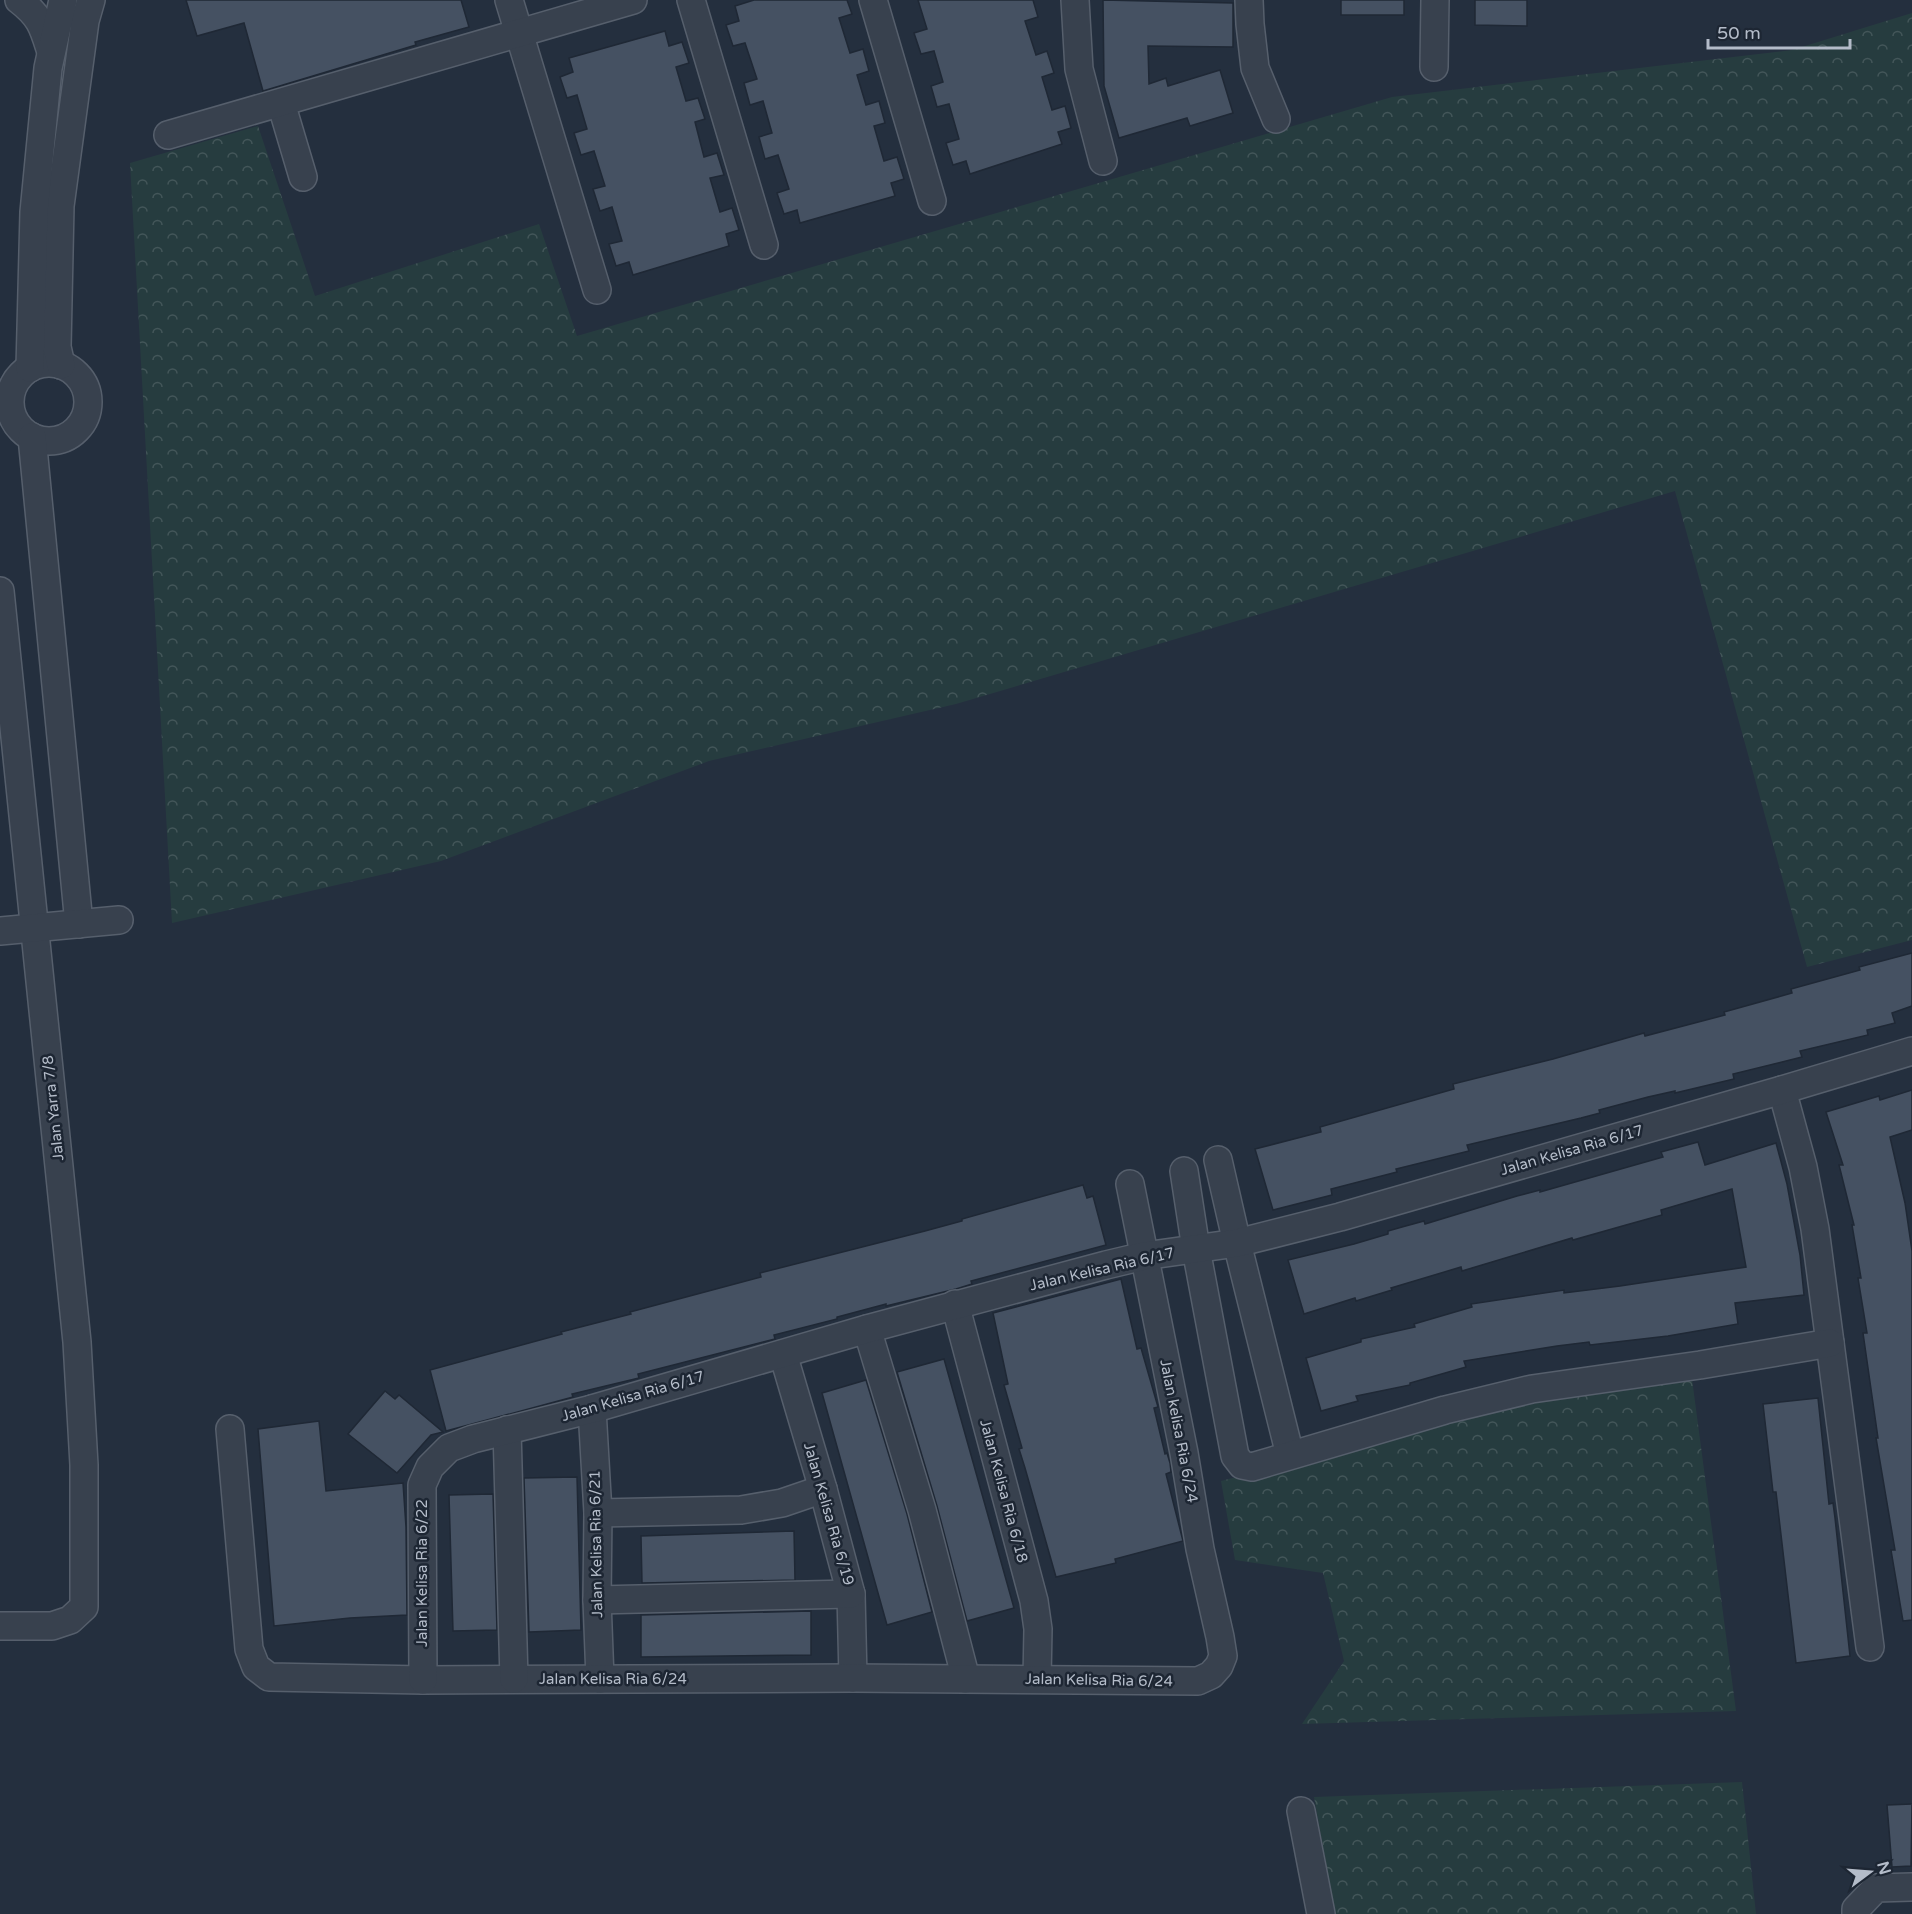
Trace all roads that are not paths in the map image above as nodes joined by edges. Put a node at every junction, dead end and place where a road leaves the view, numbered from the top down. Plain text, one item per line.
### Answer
1 (19, 0) edge
2 (63, 0) edge
3 (91, 0) edge
4 (509, 0) edge
5 (633, 0) edge
6 (691, 0) edge
7 (873, 0) edge
8 (1075, 0) edge
9 (1249, 0) edge
10 (1435, 0) edge
11 (518, 35) junction
12 (51, 54) junction
13 (1434, 68) dead end
14 (281, 103) junction
15 (1276, 119) dead end
16 (168, 135) dead end
17 (1103, 161) dead end
18 (303, 177) dead end
19 (932, 201) dead end
20 (764, 245) dead end
21 (597, 290) dead end
22 (61, 365) junction
23 (14, 381) edge
24 (15, 425) edge
25 (0, 591) edge
26 (119, 920) dead end
27 (79, 924) junction
28 (34, 928) junction
29 (0, 931) edge
30 (1912, 1051) edge
31 (1782, 1090) junction
32 (1218, 1160) dead end
33 (1184, 1171) dead end
34 (1130, 1184) dead end
35 (1237, 1243) junction
36 (1196, 1249) junction
37 (1144, 1256) junction
38 (955, 1304) junction
39 (867, 1329) junction
40 (1830, 1343) junction
41 (783, 1354) junction
42 (592, 1409) junction
43 (230, 1429) dead end
44 (507, 1430) junction
45 (1290, 1455) junction
46 (430, 1467) joint
47 (823, 1489) junction
48 (598, 1514) junction
49 (851, 1594) junction
50 (597, 1600) junction
51 (0, 1626) edge
52 (1870, 1647) dead end
53 (1211, 1675) joint
54 (853, 1678) junction
55 (514, 1679) junction
56 (600, 1679) junction
57 (966, 1679) junction
58 (1037, 1679) junction
59 (423, 1680) junction
60 (1302, 1811) dead end
61 (1912, 1887) edge
62 (1321, 1914) edge
63 (1856, 1914) edge

1 - 12 street
2 - 12 street
3 - 22 street
4 - 11 street
5 - 11 street
6 - 20 street
7 - 19 street
8 - 17 street
9 - 15 street
10 - 13 street
11 - 14 street
11 - 21 street
12 - 23 street
14 - 16 street
14 - 18 street
22 - 23 street
22 - 24 street
23 - 24 street
24 - 27 street
25 - 28 street, Jalan Yarra 7/8
26 - 27 street
27 - 28 street
28 - 29 street
28 - 51 street, Jalan Yarra 7/8
30 - 31 street, Jalan Kelisa Ria 6/17
31 - 35 street, Jalan Kelisa Ria 6/17
31 - 40 street
32 - 35 street
33 - 36 street
34 - 37 street, Jalan kelisa Ria 6/24
35 - 36 street, Jalan Kelisa Ria 6/17
35 - 45 street
36 - 37 street, Jalan Kelisa Ria 6/17
36 - 45 street
37 - 38 street, Jalan Kelisa Ria 6/17
37 - 53 street, Jalan kelisa Ria 6/24
38 - 39 street, Jalan Kelisa Ria 6/17
38 - 58 street, Jalan Kelisa Ria 6/18
39 - 41 street, Jalan Kelisa Ria 6/17
39 - 57 street
40 - 45 street
40 - 52 street
41 - 42 street, Jalan Kelisa Ria 6/17
41 - 47 street, Jalan Kelisa Ria 6/19
42 - 44 street, Jalan Kelisa Ria 6/17
42 - 48 street, Jalan Kelisa Ria 6/21
43 - 59 street, Jalan Kelisa Ria 6/24
44 - 46 street, Jalan Kelisa Ria 6/17
44 - 55 street
46 - 59 street, Jalan Kelisa Ria 6/22
47 - 48 street
47 - 49 street, Jalan Kelisa Ria 6/19
48 - 50 street, Jalan Kelisa Ria 6/21
49 - 50 street
49 - 54 street, Jalan Kelisa Ria 6/19
50 - 56 street, Jalan Kelisa Ria 6/21
53 - 58 street, Jalan Kelisa Ria 6/24
54 - 56 street, Jalan Kelisa Ria 6/24
54 - 57 street, Jalan Kelisa Ria 6/24
55 - 56 street, Jalan Kelisa Ria 6/24
55 - 59 street, Jalan Kelisa Ria 6/24
57 - 58 street, Jalan Kelisa Ria 6/24
60 - 62 street
61 - 63 street

